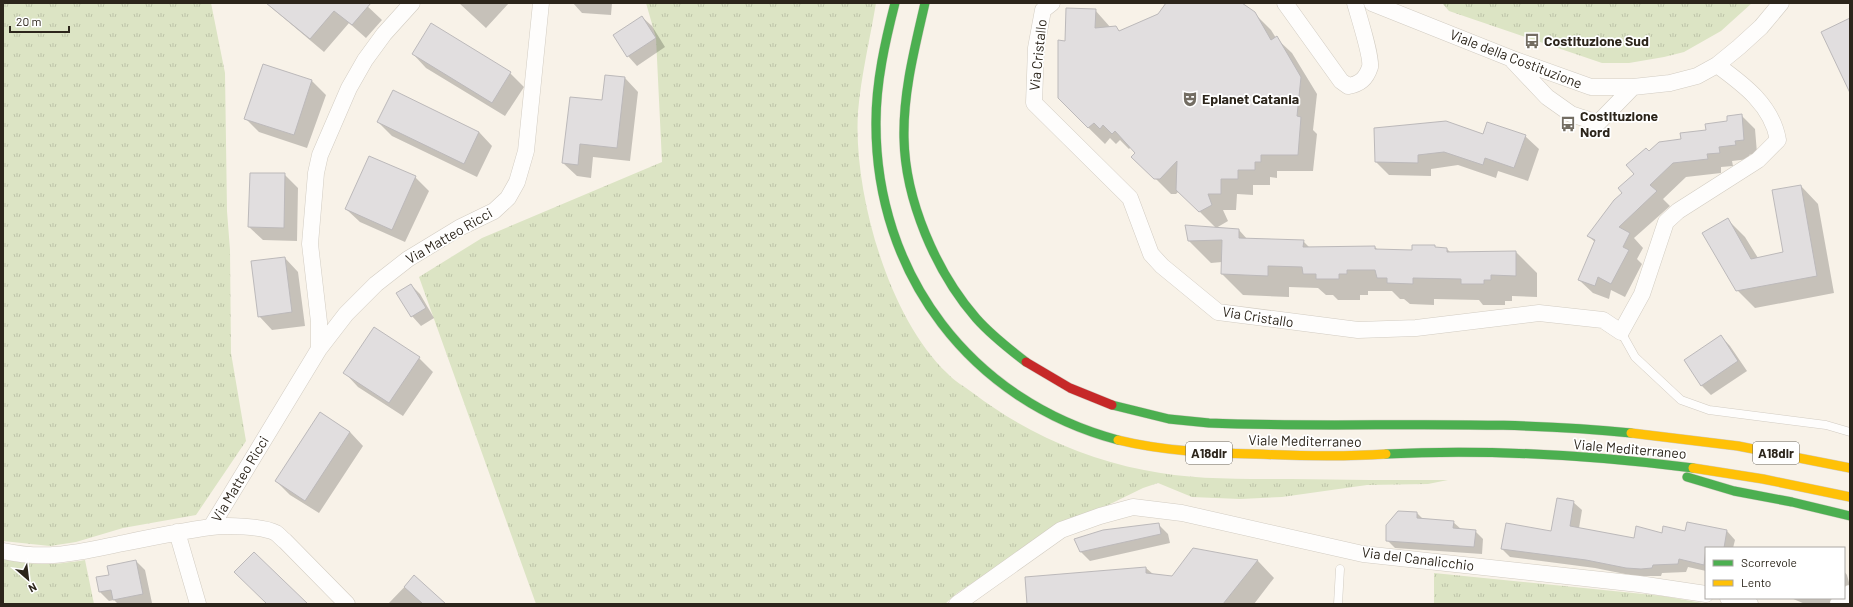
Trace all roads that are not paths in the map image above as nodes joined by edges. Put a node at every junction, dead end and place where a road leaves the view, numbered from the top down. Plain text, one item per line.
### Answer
1 (412, 3) edge
2 (541, 3) edge
3 (895, 3) edge
4 (925, 3) edge
5 (1285, 3) edge
6 (1355, 3) edge
7 (1372, 3) edge
8 (1781, 3) edge
9 (1047, 6) edge
10 (1510, 58) junction
11 (1717, 64) junction
12 (1633, 87) junction
13 (1621, 332) junction
14 (319, 349) junction
15 (1850, 432) edge
16 (1634, 462) junction
17 (1850, 468) edge
18 (1850, 497) edge
19 (1850, 516) edge
20 (211, 526) junction
21 (178, 532) junction
22 (3, 551) edge
23 (1340, 569) dead end
24 (1705, 594) edge
25 (1732, 599) edge
26 (198, 604) edge
27 (347, 604) edge
28 (957, 604) edge
29 (1338, 604) edge
30 (1750, 604) edge

1 - 14 street
2 - 14 street, Via Matteo Ricci
3 - 16 highway, Viale Mediterraneo / A18dir
4 - 17 highway, Viale Mediterraneo / A18dir
5 - 6 street
7 - 10 street, Viale della Costituzione
8 - 11 street, Viale della Costituzione
9 - 13 street, Via Cristallo
10 - 12 street, Viale della Costituzione
10 - 12 street
11 - 12 street, Viale della Costituzione
11 - 13 street
13 - 15 lane
14 - 20 street, Via Matteo Ricci
16 - 18 highway, Viale Mediterraneo / A18dir
16 - 19 highway
20 - 21 street
20 - 27 street
21 - 22 street
21 - 26 street
23 - 29 lane
24 - 28 street, Via del Canalicchio
25 - 30 street

